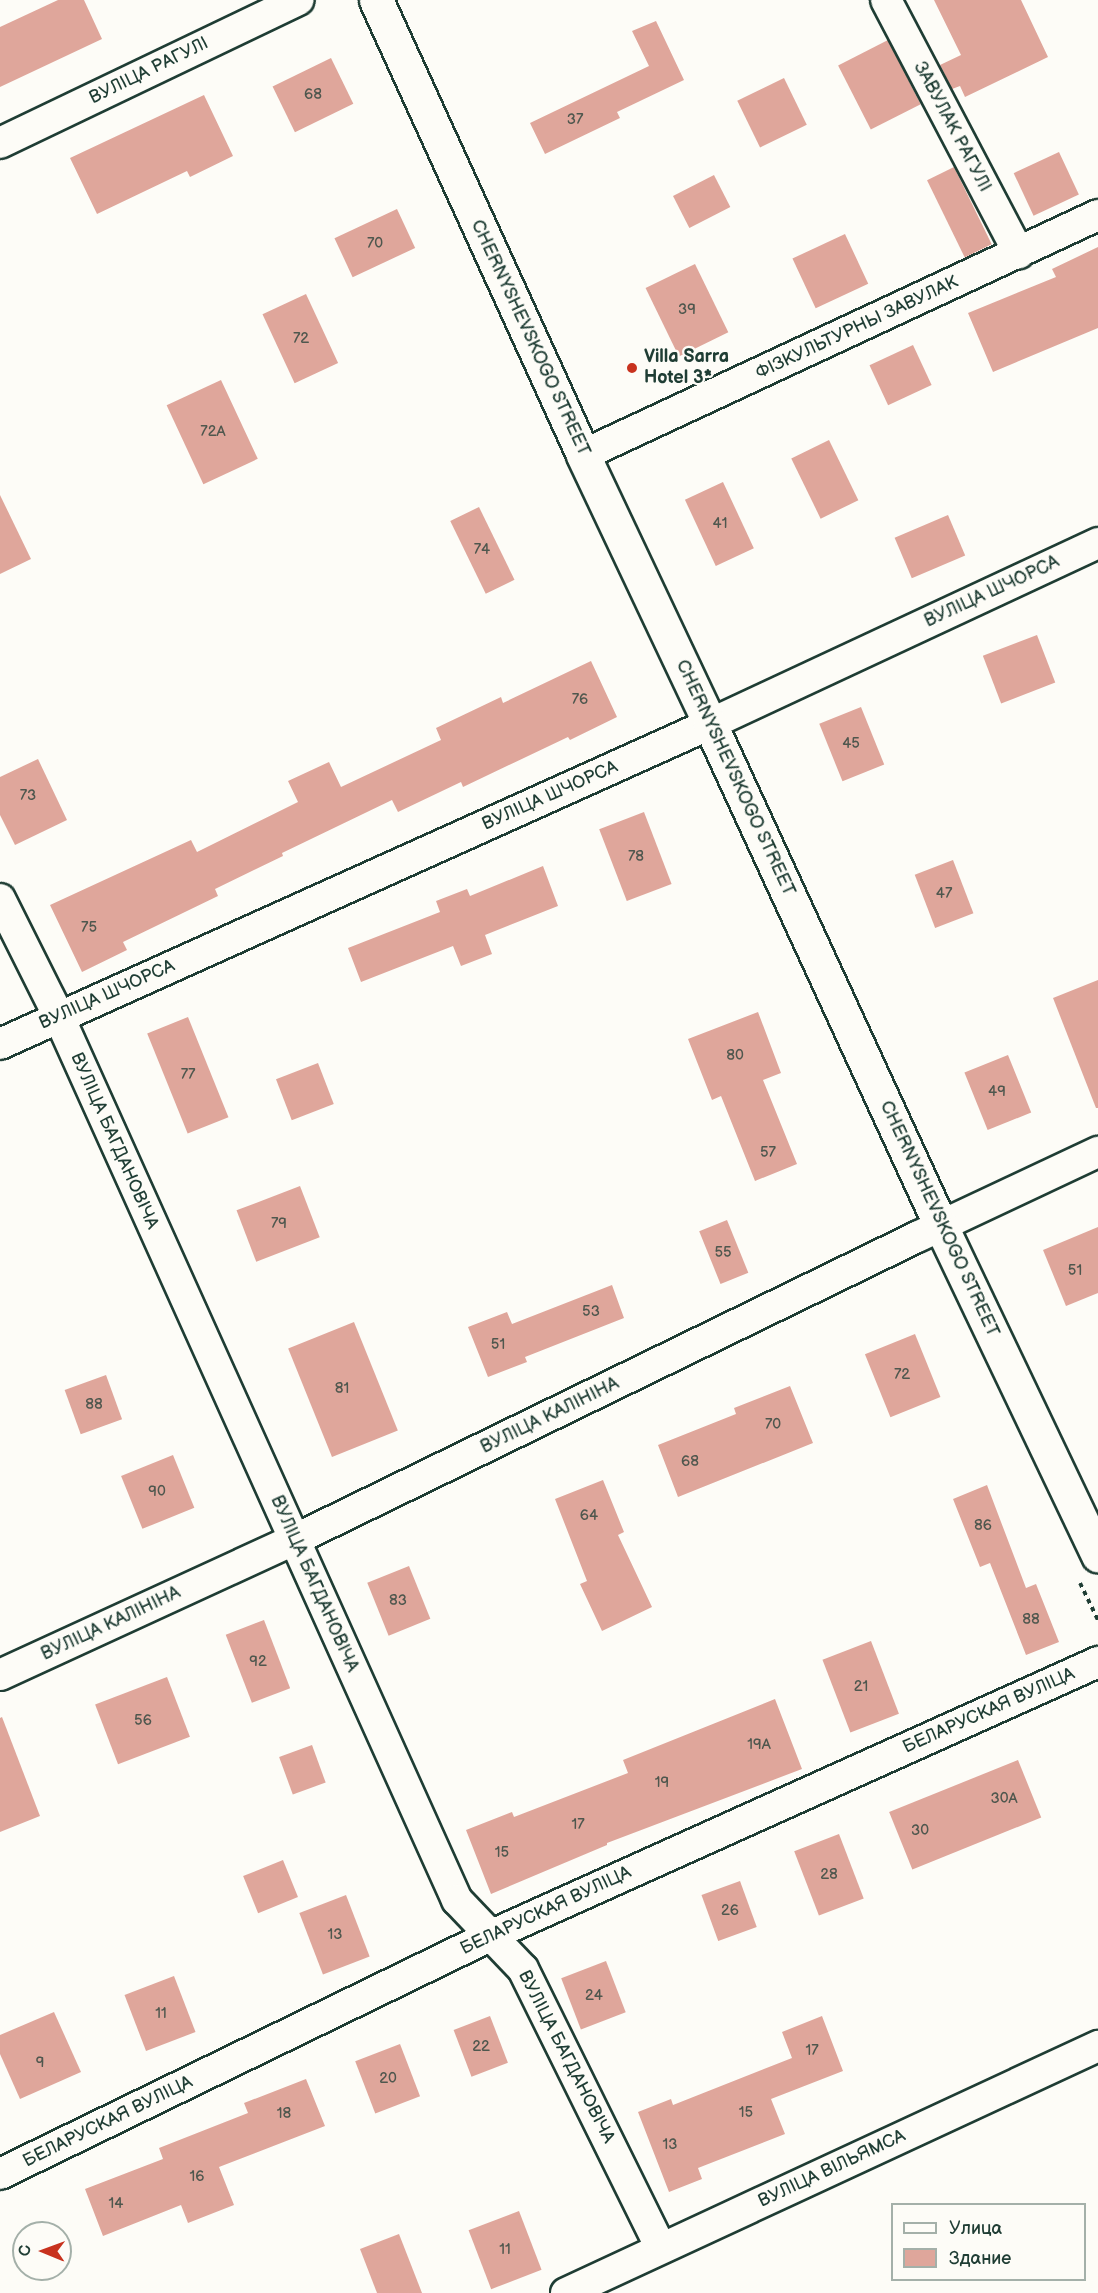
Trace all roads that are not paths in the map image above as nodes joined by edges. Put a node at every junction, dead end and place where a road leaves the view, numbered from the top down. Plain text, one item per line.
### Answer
1 (299, 0) edge
2 (376, 0) edge
3 (886, 0) edge
4 (0, 143) edge
5 (1098, 215) edge
6 (1019, 254) junction
7 (583, 455) junction
8 (1098, 543) edge
9 (710, 724) junction
10 (0, 899) edge
11 (58, 1017) junction
12 (0, 1044) edge
13 (1098, 1152) edge
14 (941, 1226) junction
15 (294, 1540) junction
16 (1098, 1555) edge
17 (1098, 1662) edge
18 (0, 1675) edge
19 (492, 1935) junction
20 (1098, 2046) edge
21 (0, 2174) edge
22 (661, 2248) junction
23 (566, 2293) edge

1 - 4 street, ВУЛІЦА РАГУЛІ
2 - 7 main road, CHERNYSHEVSKOGO STREET
3 - 6 street, ЗАВУЛАК РАГУЛІ
5 - 6 street, ФІЗКУЛЬТУРНЫ ЗАВУЛАК
6 - 7 street, ФІЗКУЛЬТУРНЫ ЗАВУЛАК
7 - 9 main road, CHERNYSHEVSKOGO STREET
8 - 9 street, ВУЛІЦА ШЧОРСА
9 - 11 street, ВУЛІЦА ШЧОРСА
9 - 14 main road, CHERNYSHEVSKOGO STREET
10 - 11 street, ВУЛІЦА БАГДАНОВІЧА
11 - 12 street, ВУЛІЦА ШЧОРСА
11 - 15 street, ВУЛІЦА БАГДАНОВІЧА
13 - 14 street, ВУЛІЦА КАЛІНІНА
14 - 15 street, ВУЛІЦА КАЛІНІНА
14 - 16 main road, CHERNYSHEVSKOGO STREET
15 - 18 street, ВУЛІЦА КАЛІНІНА
15 - 19 street, ВУЛІЦА БАГДАНОВІЧА
17 - 19 street, БЕЛАРУСКАЯ ВУЛІЦА
19 - 21 street, БЕЛАРУСКАЯ ВУЛІЦА
19 - 22 street, ВУЛІЦА БАГДАНОВІЧА
20 - 22 street, ВУЛІЦА ВІЛЬЯМСА
22 - 23 street, ВУЛІЦА ВІЛЬЯМСА

